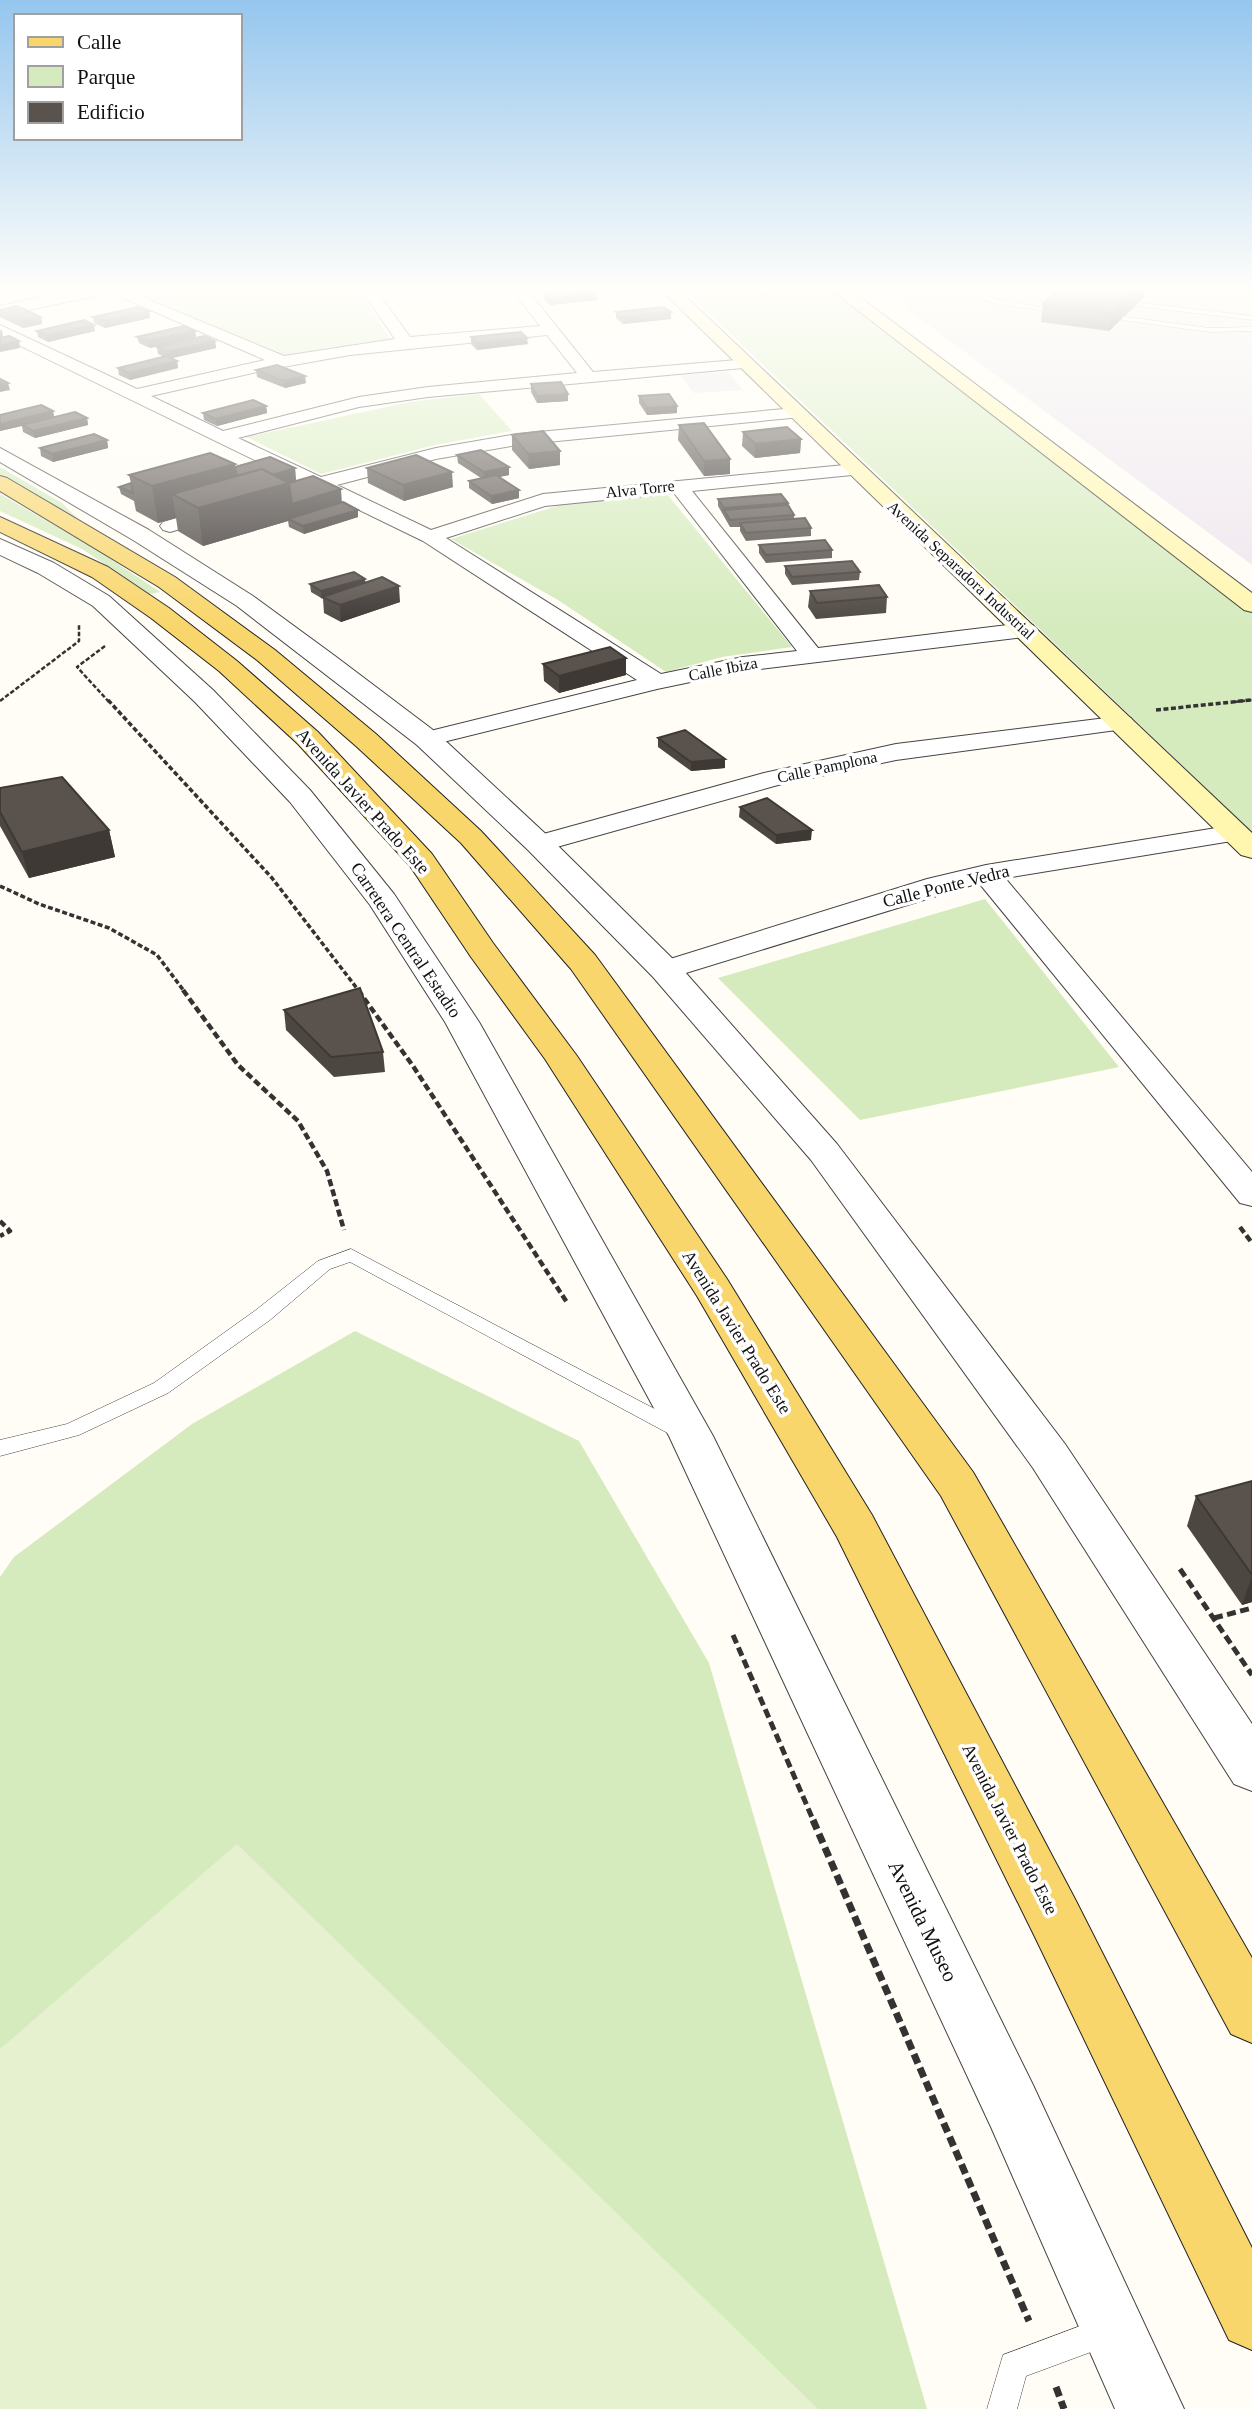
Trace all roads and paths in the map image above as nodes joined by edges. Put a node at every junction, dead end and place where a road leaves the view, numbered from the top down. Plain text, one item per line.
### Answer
1 (157, 403) edge
2 (353, 403) edge
3 (785, 403) edge
4 (991, 403) edge
5 (795, 413) junction
6 (223, 436) junction
7 (0, 454) edge
8 (856, 470) junction
9 (0, 482) edge
10 (321, 484) junction
11 (678, 486) junction
12 (296, 491) edge
13 (233, 508) edge
14 (0, 524) edge
15 (170, 526) edge
16 (430, 537) junction
17 (0, 546) edge
18 (1252, 605) edge
19 (79, 615) dead end
20 (1025, 630) junction
21 (111, 642) dead end
22 (812, 655) junction
23 (657, 682) junction
24 (1252, 700) edge
25 (0, 701) edge
26 (1118, 719) junction
27 (427, 740) junction
28 (1243, 841) edge
29 (539, 844) junction
30 (986, 873) junction
31 (0, 886) edge
32 (665, 970) junction
33 (1252, 1195) edge
34 (0, 1221) edge
35 (0, 1236) edge
36 (351, 1255) junction
37 (569, 1306) dead end
38 (691, 1436) junction
39 (0, 1448) edge
40 (1252, 1608) edge
41 (1214, 1618) dead end
42 (727, 1622) dead end
43 (1252, 1768) edge
44 (1252, 2014) edge
45 (1252, 2317) edge
46 (1113, 2328) junction
47 (1044, 2355) junction
48 (1002, 2409) edge
49 (1064, 2409) edge
50 (1150, 2409) edge

1 - 6 street
2 - 6 street
3 - 5 main road, Avenida Separadora Industrial
4 - 18 main road
5 - 8 main road, Avenida Separadora Industrial
5 - 10 street
6 - 10 street
7 - 27 street
8 - 11 street, Alva Torre
8 - 20 main road, Avenida Separadora Industrial
9 - 44 main road, Avenida Javier Prado Este
10 - 12 street
10 - 16 street
11 - 16 street, Alva Torre
11 - 22 street
13 - 15 street
14 - 45 main road, Avenida Javier Prado Este
16 - 23 street
17 - 38 street, Carretera Central Estadio
19 - 25 path
20 - 22 street, Calle Ibiza
20 - 26 main road, Avenida Separadora Industrial
21 - 37 path
22 - 23 street, Calle Ibiza
23 - 27 street, Calle Ibiza
24 - 26 path
26 - 28 main road, Avenida Separadora Industrial
26 - 29 street, Calle Pamplona
27 - 29 street
28 - 30 street, Calle Ponte Vedra
29 - 32 street
30 - 32 street, Calle Ponte Vedra
30 - 33 street
31 - 36 path
32 - 43 street
34 - 35 path
36 - 38 lane
36 - 39 lane
38 - 46 street, Avenida Museo
40 - 41 path
42 - 47 path
46 - 47 lane
46 - 50 street, Avenida Museo
47 - 48 lane
47 - 49 path

